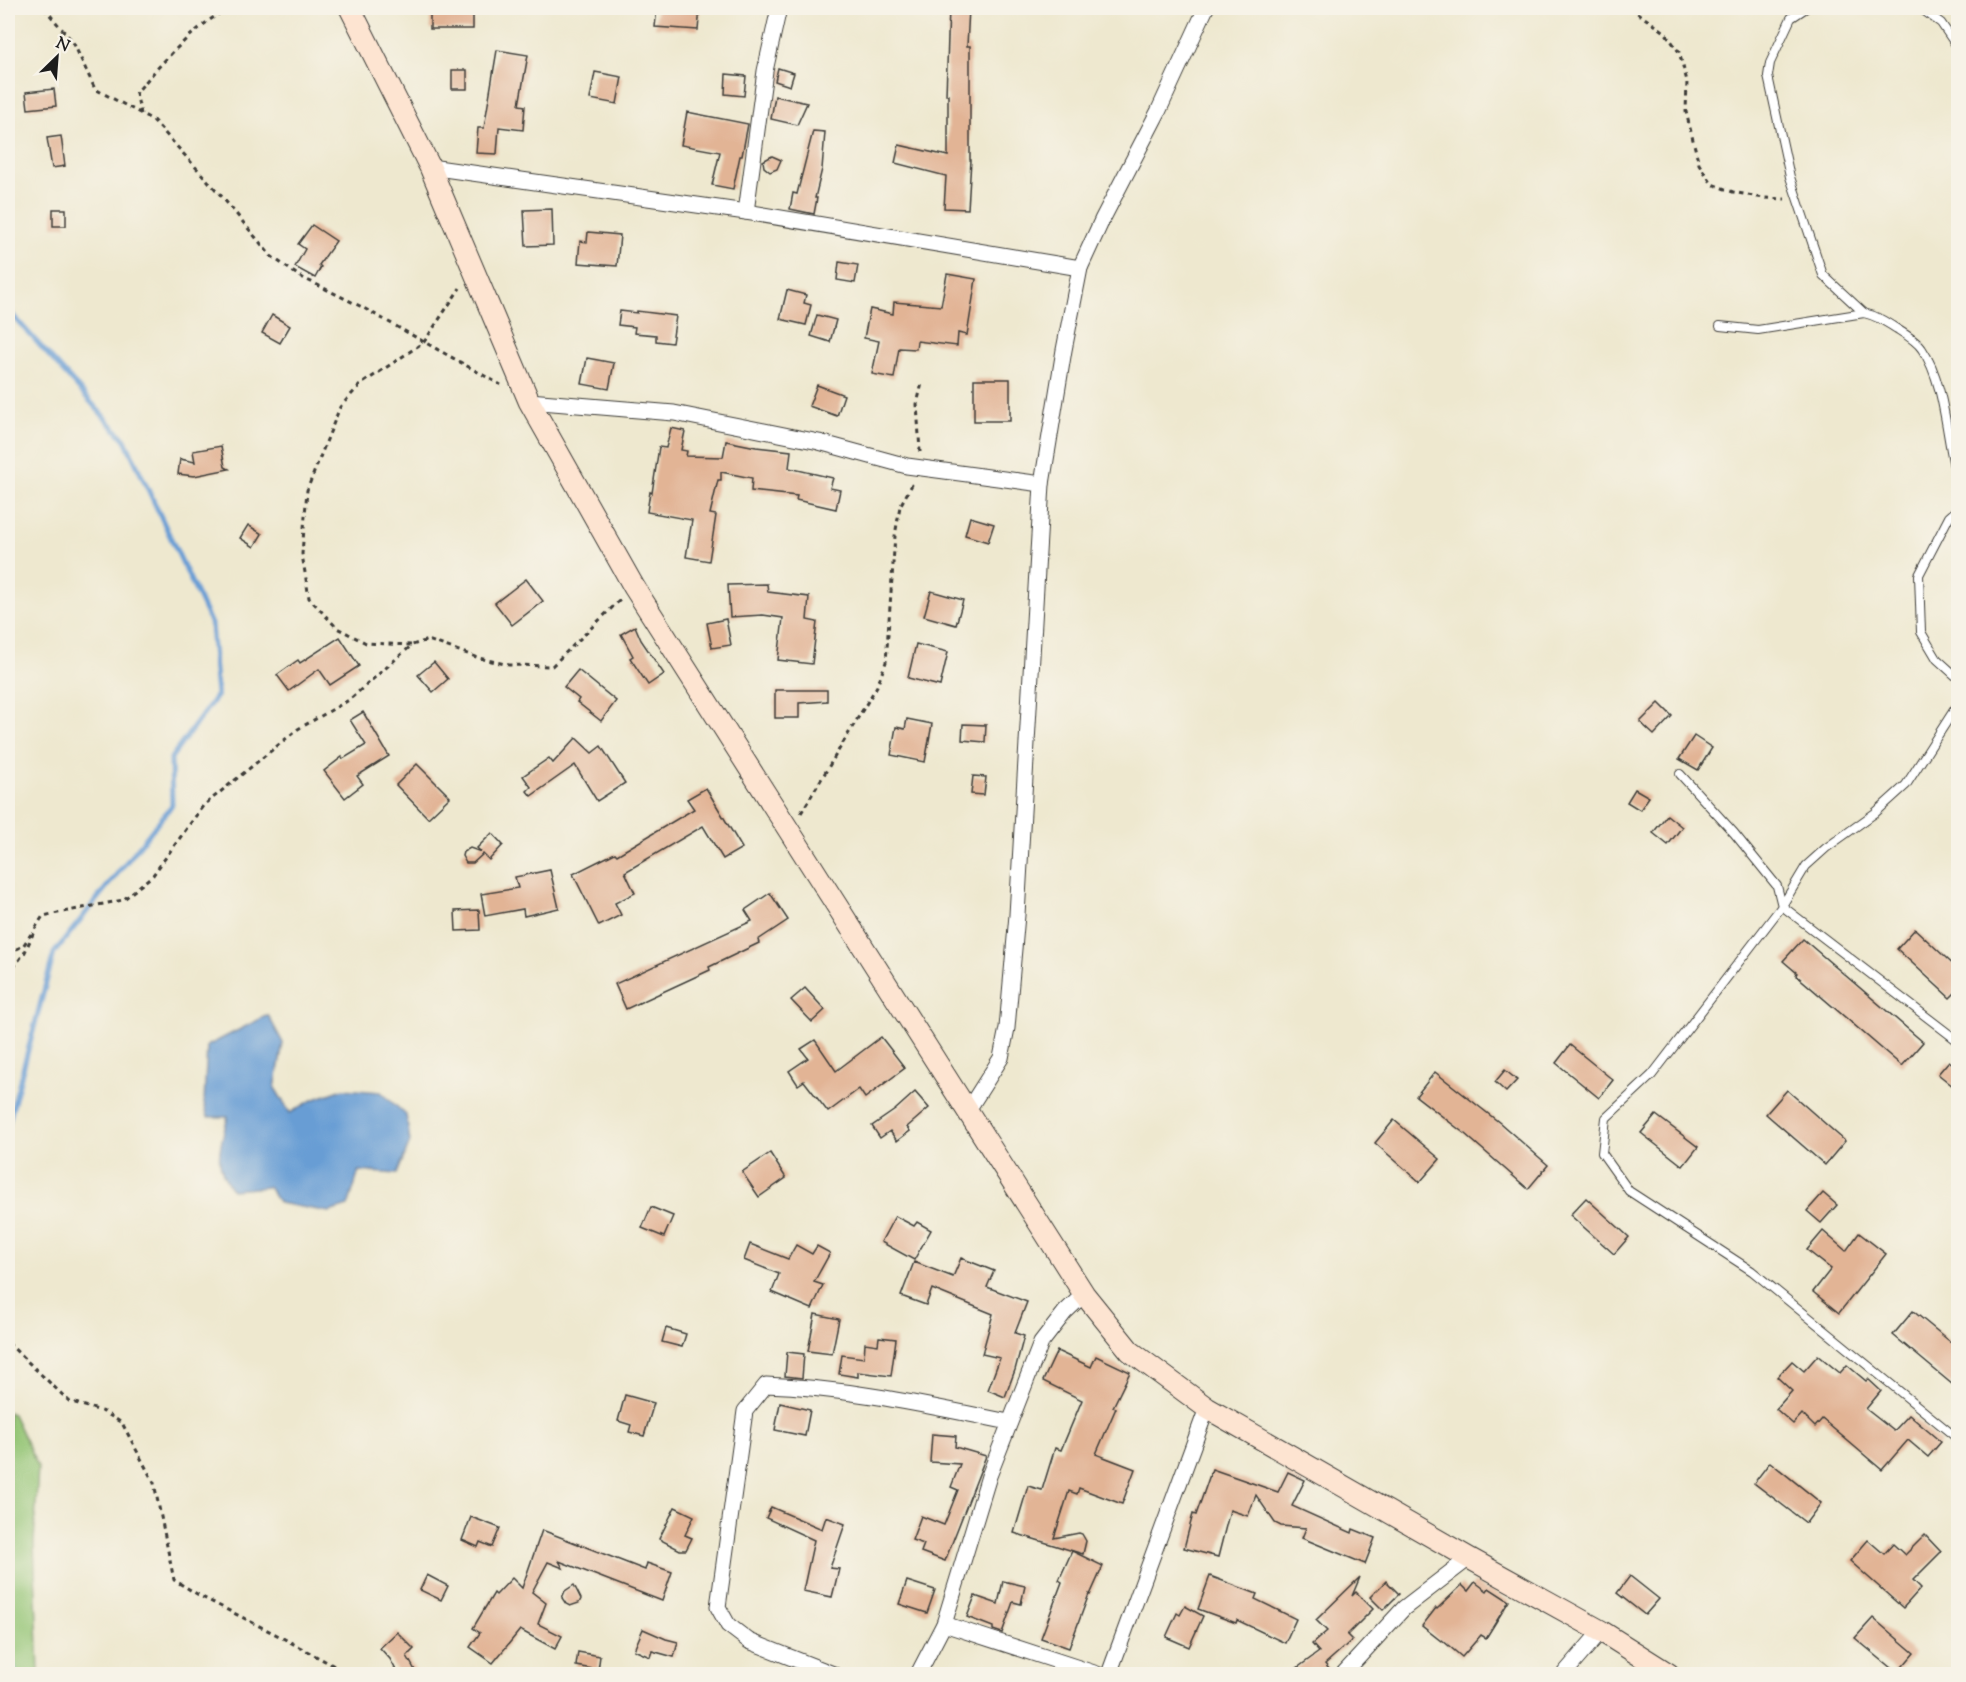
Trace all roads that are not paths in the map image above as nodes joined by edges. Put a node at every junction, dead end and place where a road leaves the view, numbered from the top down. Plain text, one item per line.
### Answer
1 (350, 8) edge
2 (779, 8) edge
3 (1206, 8) edge
4 (1806, 8) edge
5 (1920, 8) edge
6 (1959, 48) edge
7 (430, 166) junction
8 (746, 212) junction
9 (1080, 268) junction
10 (1864, 313) junction
11 (1720, 326) dead end
12 (529, 401) junction
13 (1959, 483) edge
14 (1042, 484) junction
15 (1959, 509) edge
16 (1959, 678) edge
17 (1958, 707) edge
18 (1680, 774) dead end
19 (1782, 906) junction
20 (1959, 1041) edge
21 (968, 1110) junction
22 (1084, 1294) junction
23 (1207, 1408) junction
24 (1009, 1422) junction
25 (1959, 1440) edge
26 (1469, 1558) junction
27 (944, 1624) junction
28 (1601, 1631) junction
29 (833, 1674) edge
30 (918, 1674) edge
31 (1097, 1674) edge
32 (1109, 1674) edge
33 (1343, 1674) edge
34 (1564, 1674) edge
35 (1669, 1674) edge

1 - 7 main road
2 - 8 street
3 - 9 street
4 - 10 lane
5 - 6 lane
7 - 8 street
7 - 12 main road
8 - 9 street
9 - 14 street
10 - 11 lane
10 - 13 lane
12 - 14 street
12 - 21 main road
14 - 21 street
15 - 16 lane
17 - 19 lane
18 - 19 lane
19 - 20 lane
19 - 25 lane
21 - 22 main road
22 - 23 main road
22 - 24 street
23 - 26 main road
23 - 32 street
24 - 27 street
24 - 29 street
26 - 28 main road
26 - 33 street
27 - 30 street
27 - 31 street
28 - 34 street
28 - 35 main road

